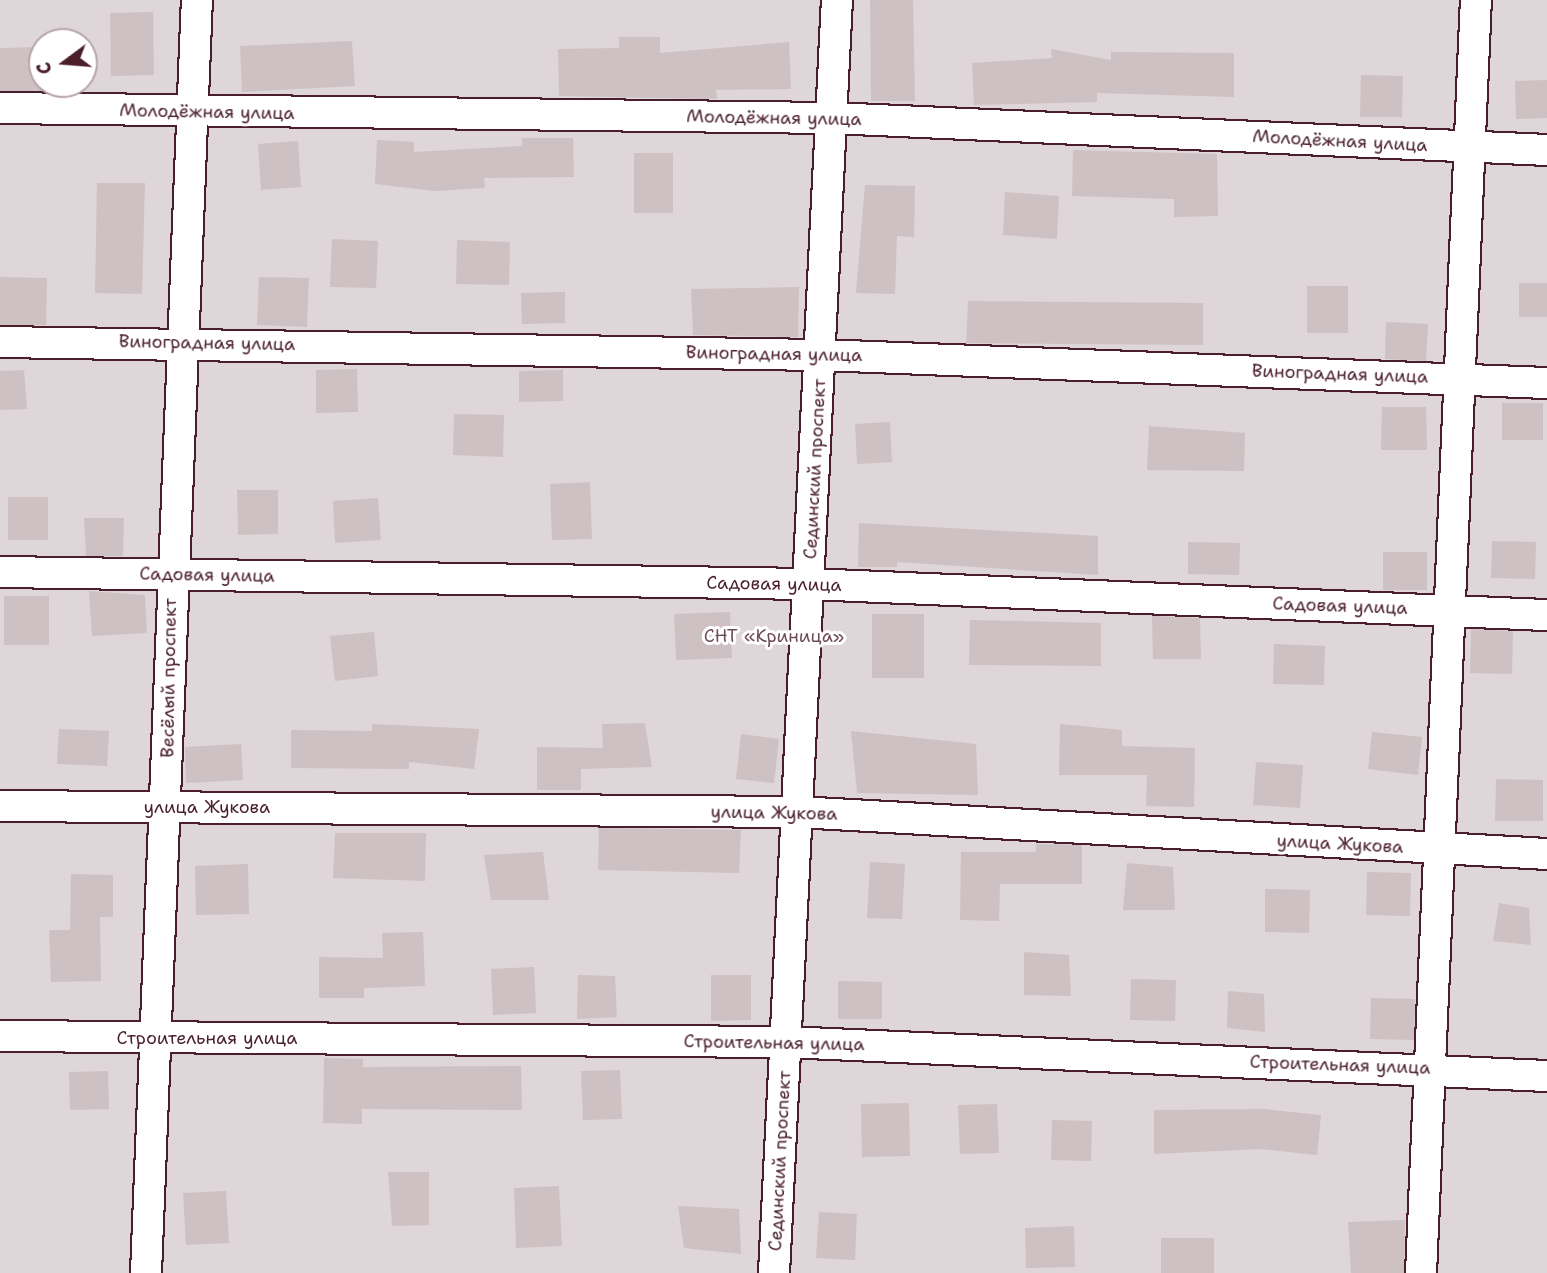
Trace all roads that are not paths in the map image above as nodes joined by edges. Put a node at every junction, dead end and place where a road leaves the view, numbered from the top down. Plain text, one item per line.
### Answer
1 (197, 0) edge
2 (837, 0) edge
3 (1476, 0) edge
4 (0, 108) edge
5 (191, 112) junction
6 (832, 118) junction
7 (1470, 147) junction
8 (1547, 150) edge
9 (0, 342) edge
10 (181, 342) junction
11 (821, 355) junction
12 (1459, 379) junction
13 (1547, 383) edge
14 (0, 572) edge
15 (170, 575) junction
16 (809, 584) junction
17 (1450, 611) junction
18 (1547, 615) edge
19 (0, 806) edge
20 (166, 807) junction
21 (798, 812) junction
22 (1436, 850) junction
23 (1547, 854) edge
24 (0, 1036) edge
25 (154, 1037) junction
26 (786, 1042) junction
27 (1432, 1069) junction
28 (1547, 1076) edge
29 (146, 1273) edge
30 (774, 1273) edge
31 (1420, 1273) edge

1 - 5 street, Весёлый проспект
2 - 6 street, Сединский проспект
3 - 7 street
4 - 5 street, Молодёжная улица
5 - 6 street, Молодёжная улица
5 - 10 street, Весёлый проспект
6 - 7 street, Молодёжная улица
6 - 11 street, Сединский проспект
7 - 8 street, Молодёжная улица
7 - 12 street
9 - 10 street, Виноградная улица
10 - 11 street, Виноградная улица
10 - 15 street, Весёлый проспект
11 - 12 street, Виноградная улица
11 - 16 street, Сединский проспект
12 - 13 street, Виноградная улица
12 - 17 street
14 - 15 street, Садовая улица
15 - 16 street, Садовая улица
15 - 20 street, Весёлый проспект
16 - 17 street, Садовая улица
16 - 21 street, Сединский проспект
17 - 18 street, Садовая улица
17 - 22 street
19 - 20 street, улица Жукова
20 - 21 street, улица Жукова
20 - 25 street, Весёлый проспект
21 - 22 street, улица Жукова
21 - 26 street, Сединский проспект
22 - 23 street, улица Жукова
22 - 27 street
24 - 25 street, Строительная улица
25 - 26 street, Строительная улица
25 - 29 street, Весёлый проспект
26 - 27 street, Строительная улица
26 - 30 street, Сединский проспект
27 - 28 street, Строительная улица
27 - 31 street

